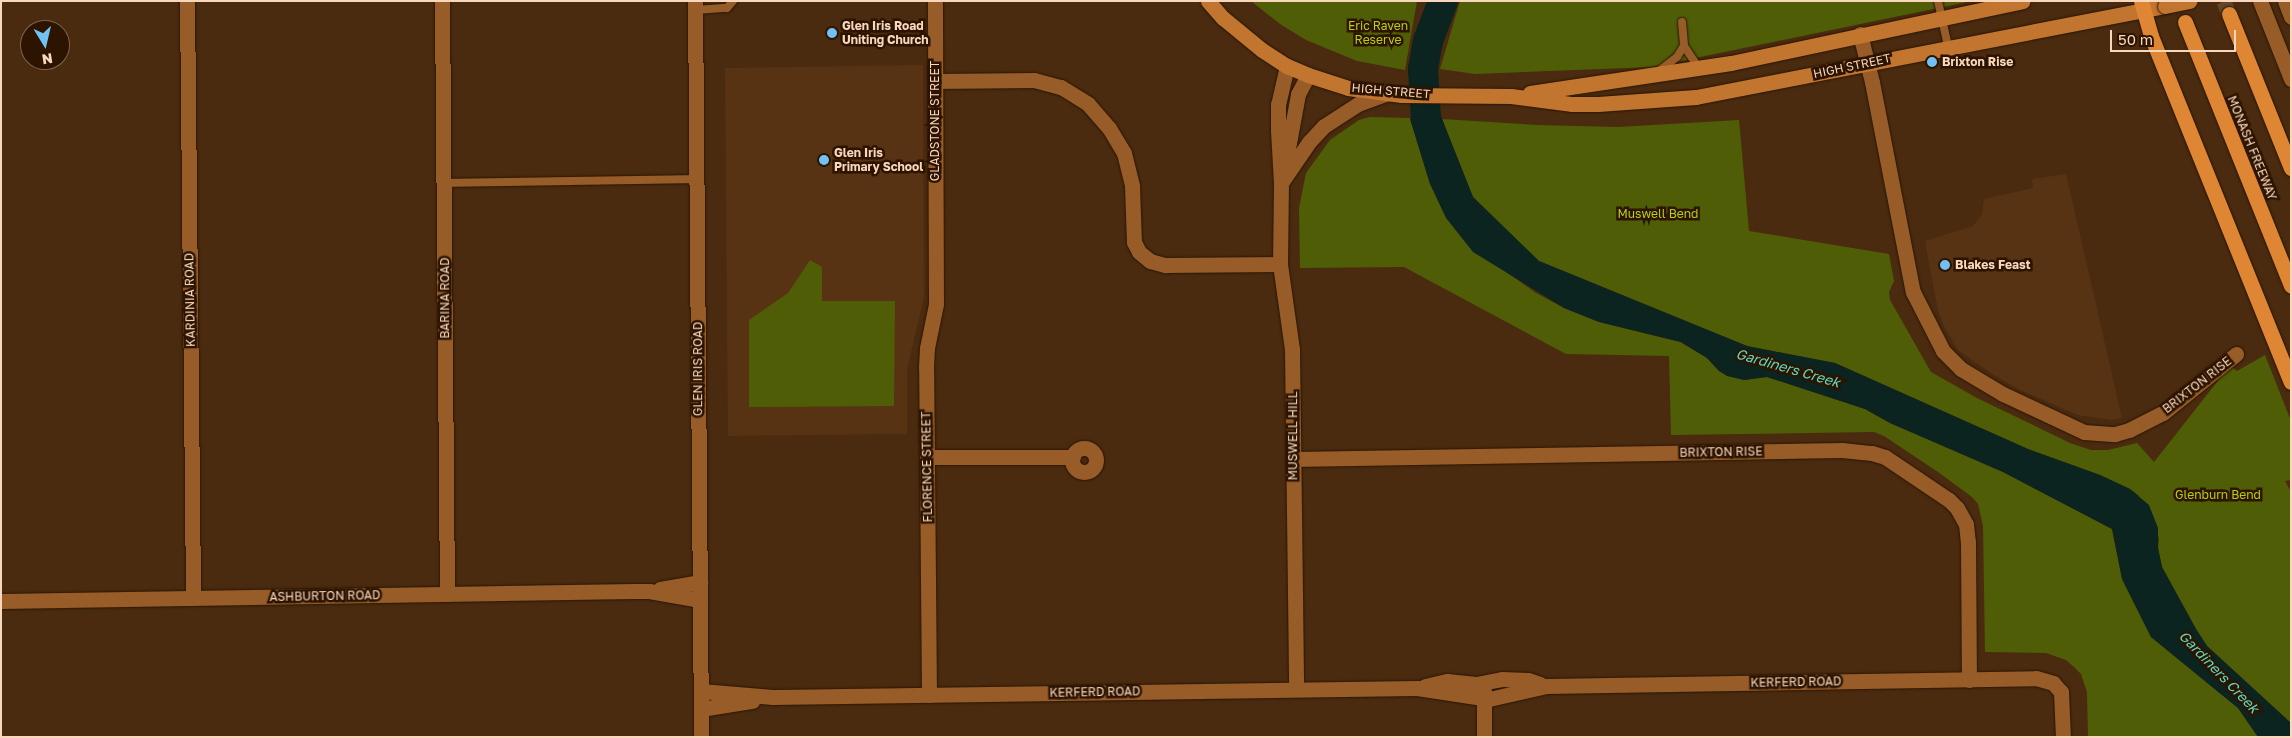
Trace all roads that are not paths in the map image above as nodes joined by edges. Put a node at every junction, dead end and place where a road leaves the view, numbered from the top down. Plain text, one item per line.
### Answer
1 (187, 1) edge
2 (442, 1) edge
3 (734, 1) edge
4 (934, 1) edge
5 (1208, 1) edge
6 (1938, 1) edge
7 (2022, 1) edge
8 (2189, 1) edge
9 (2260, 1) edge
10 (2285, 1) edge
11 (695, 5) edge
12 (2146, 6) edge
13 (2229, 14) tunnel mouth
14 (2291, 17) edge
15 (1941, 18) junction
16 (1682, 22) dead end
17 (2185, 22) dead end
18 (1860, 34) junction
19 (1684, 46) junction
20 (1948, 46) junction
21 (1868, 63) junction
22 (1287, 66) junction
23 (1700, 69) junction
24 (1308, 75) junction
25 (1652, 76) junction
26 (2291, 79) edge
27 (935, 81) junction
28 (1395, 94) junction
29 (1511, 96) junction
30 (2291, 168) edge
31 (697, 179) junction
32 (1281, 183) junction
33 (444, 184) junction
34 (935, 241) joint
35 (1280, 264) junction
36 (2291, 286) edge
37 (2236, 354) dead end
38 (2291, 382) edge
39 (927, 457) junction
40 (1073, 457) dead end
41 (1293, 459) junction
42 (700, 582) junction
43 (649, 591) junction
44 (447, 594) junction
45 (193, 598) junction
46 (1, 600) edge
47 (700, 600) junction
48 (1969, 680) junction
49 (1484, 684) junction
50 (1546, 686) junction
51 (1417, 688) junction
52 (1296, 689) junction
53 (701, 691) junction
54 (929, 695) junction
55 (773, 697) junction
56 (1484, 699) junction
57 (701, 709) junction
58 (701, 737) edge
59 (1484, 737) edge
60 (2063, 737) edge

1 - 45 street, KARDINIA ROAD
2 - 33 street, BARINA ROAD
3 - 11 lane
4 - 27 street, GLADSTONE STREET
5 - 22 main road, HIGH STREET
6 - 15 lane
7 - 15 main road, HIGH STREET
8 - 12 main road, HIGH STREET, bridge
9 - 26 street
10 - 14 street
11 - 31 street, GLEN IRIS ROAD
12 - 20 main road, HIGH STREET
12 - 38 highway
13 - 30 highway
15 - 18 main road, HIGH STREET
15 - 20 lane
16 - 19 lane
17 - 36 highway, MONASH FREEWAY
18 - 21 street, BRIXTON RISE
18 - 23 main road, HIGH STREET
19 - 23 lane
19 - 25 lane
20 - 21 main road, HIGH STREET
21 - 29 main road, HIGH STREET
21 - 37 street, BRIXTON RISE
22 - 24 main road, HIGH STREET
22 - 32 street, MUSWELL HILL
23 - 25 main road, HIGH STREET
24 - 28 main road, HIGH STREET
24 - 32 street, MUSWELL HILL
25 - 29 main road, HIGH STREET
27 - 34 street, GLADSTONE STREET
27 - 35 street
28 - 29 main road, HIGH STREET
28 - 32 street
31 - 33 lane
31 - 42 street, GLEN IRIS ROAD
32 - 35 street, MUSWELL HILL
33 - 44 street, BARINA ROAD
34 - 39 street, FLORENCE STREET
35 - 41 street, MUSWELL HILL
39 - 40 street
39 - 54 street, FLORENCE STREET
41 - 48 street, BRIXTON RISE
41 - 52 street, MUSWELL HILL
42 - 43 street, ASHBURTON ROAD
42 - 47 street, GLEN IRIS ROAD
43 - 44 street, ASHBURTON ROAD
43 - 47 street, ASHBURTON ROAD
44 - 45 street, ASHBURTON ROAD
45 - 46 street, ASHBURTON ROAD
47 - 53 street, GLEN IRIS ROAD
48 - 50 street, KERFERD ROAD
48 - 60 street, KERFERD ROAD
49 - 50 street, KERFERD ROAD
49 - 51 street, KERFERD ROAD
49 - 56 street
50 - 56 street, KERFERD ROAD
51 - 52 street, KERFERD ROAD
51 - 56 street, KERFERD ROAD
52 - 54 street, KERFERD ROAD
53 - 55 street, KERFERD ROAD
53 - 57 street, GLEN IRIS ROAD
54 - 55 street, KERFERD ROAD
55 - 57 street, KERFERD ROAD
56 - 59 street
57 - 58 street, GLEN IRIS ROAD

